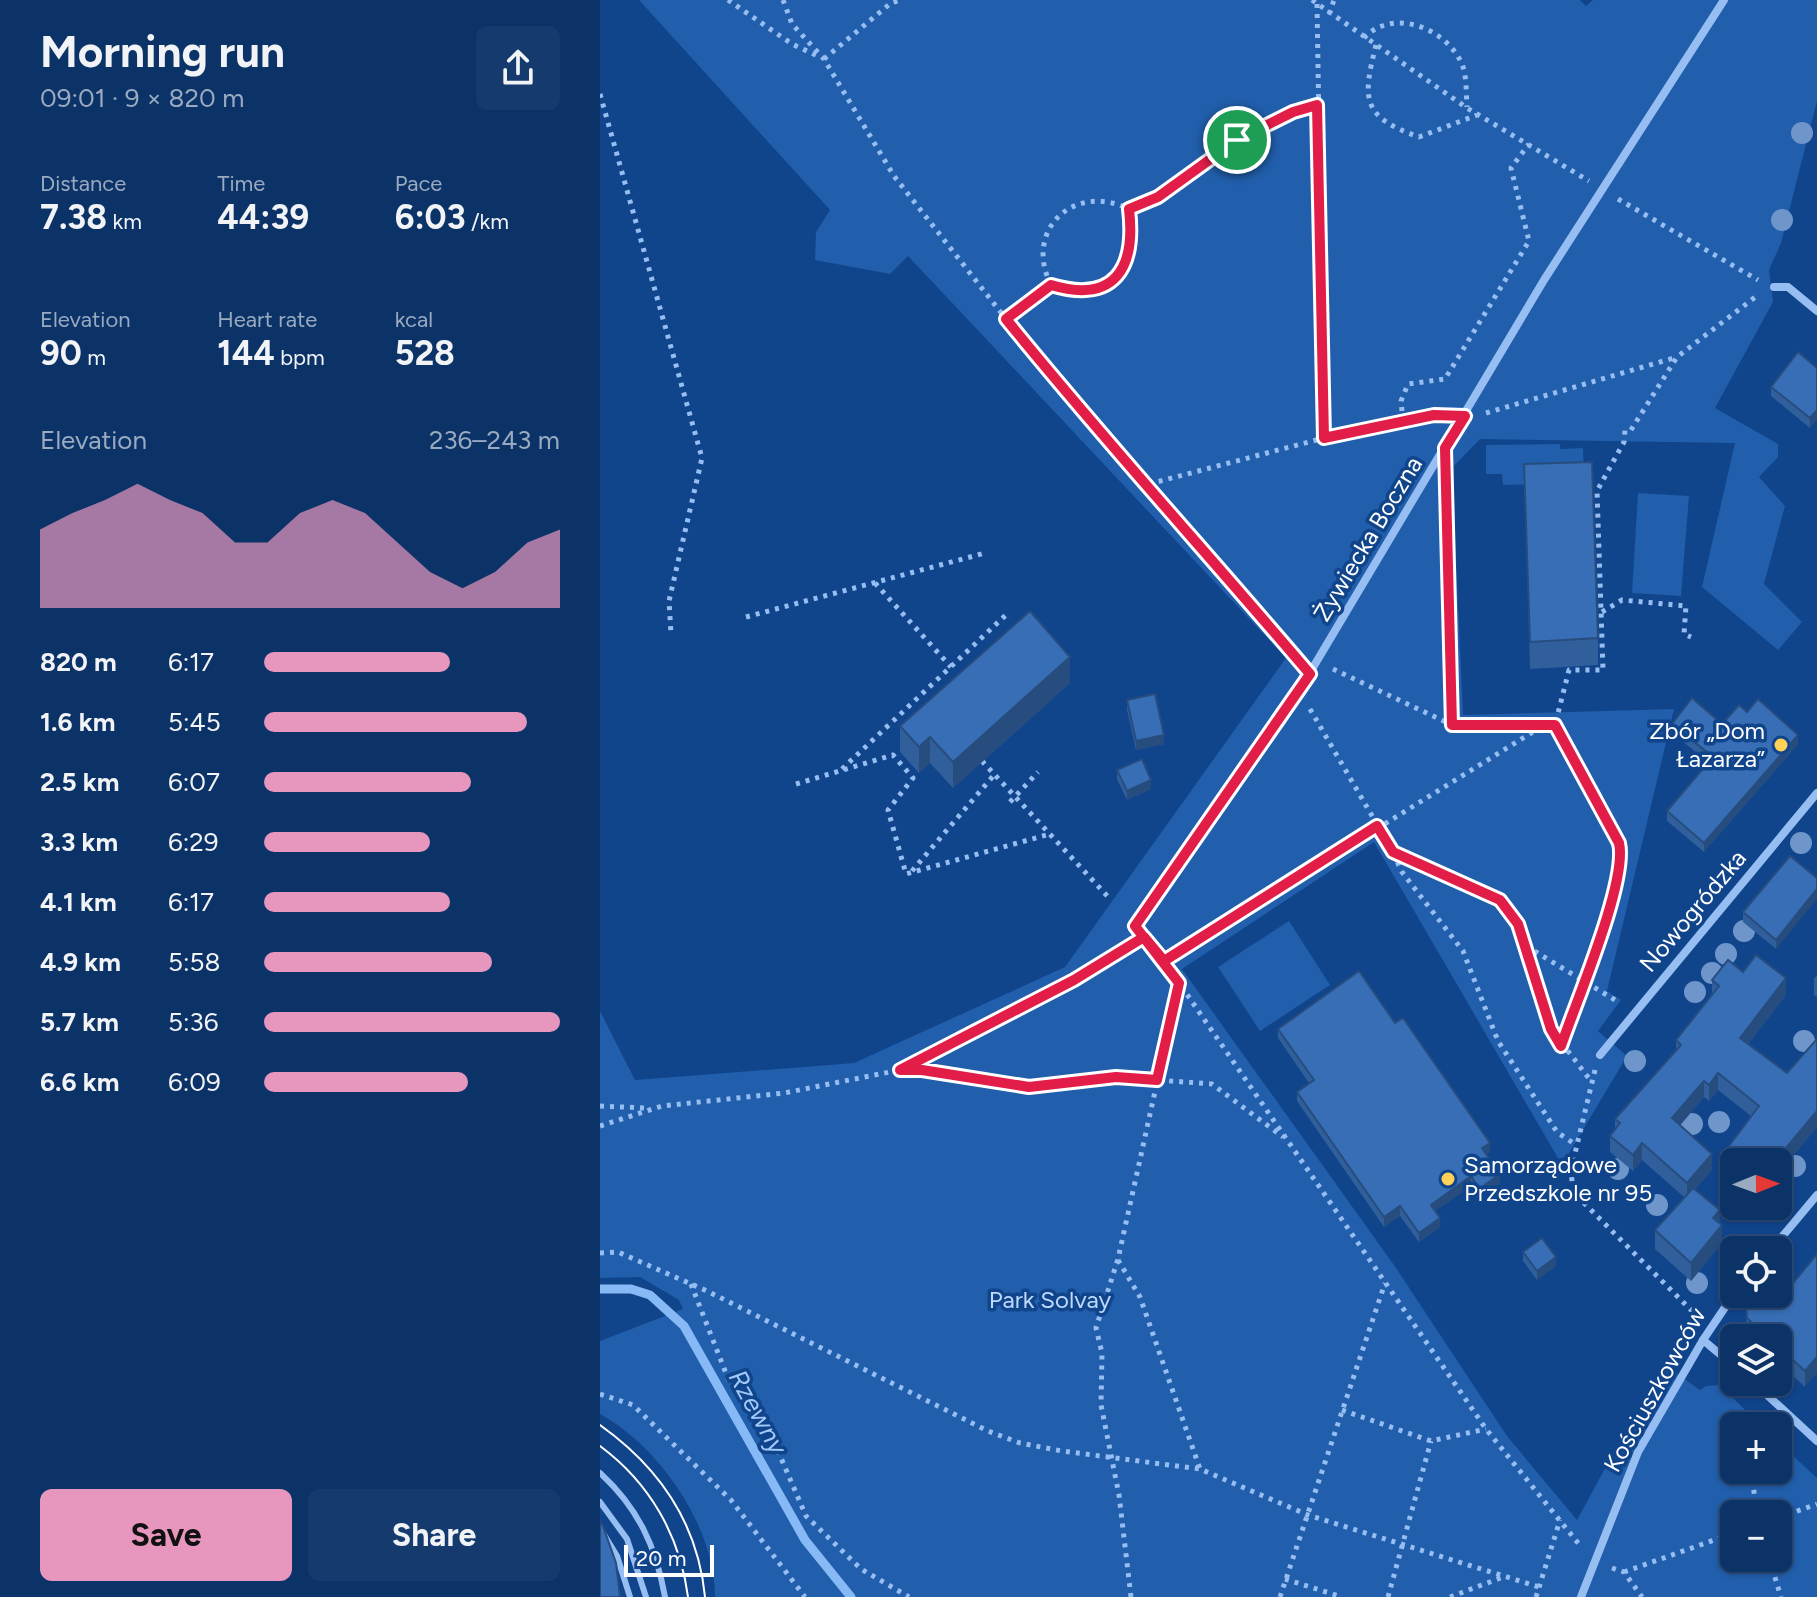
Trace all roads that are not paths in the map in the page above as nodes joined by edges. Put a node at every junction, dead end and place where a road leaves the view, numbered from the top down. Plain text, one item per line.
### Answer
1 (1724, 0) edge
2 (1774, 287) dead end
3 (1817, 311) edge
4 (1817, 793) edge
5 (1135, 926) dead end
6 (1600, 1055) road end
7 (1817, 1195) edge
8 (1783, 1236) edge
9 (1725, 1308) edge
10 (1703, 1340) junction
11 (1720, 1354) edge
12 (1768, 1396) edge
13 (1817, 1441) edge
14 (600, 1473) edge
15 (600, 1502) edge
16 (600, 1528) edge
17 (630, 1597) edge
18 (646, 1597) edge
19 (665, 1597) edge
20 (1581, 1597) edge

1 - 5 street, Żywiecka Boczna
2 - 3 street
4 - 6 street, Nowogródzka
7 - 8 street
9 - 10 street, Kościuszkowców
10 - 11 street
10 - 20 street, Kościuszkowców
12 - 13 street
14 - 19 lane
15 - 18 lane
16 - 17 lane

